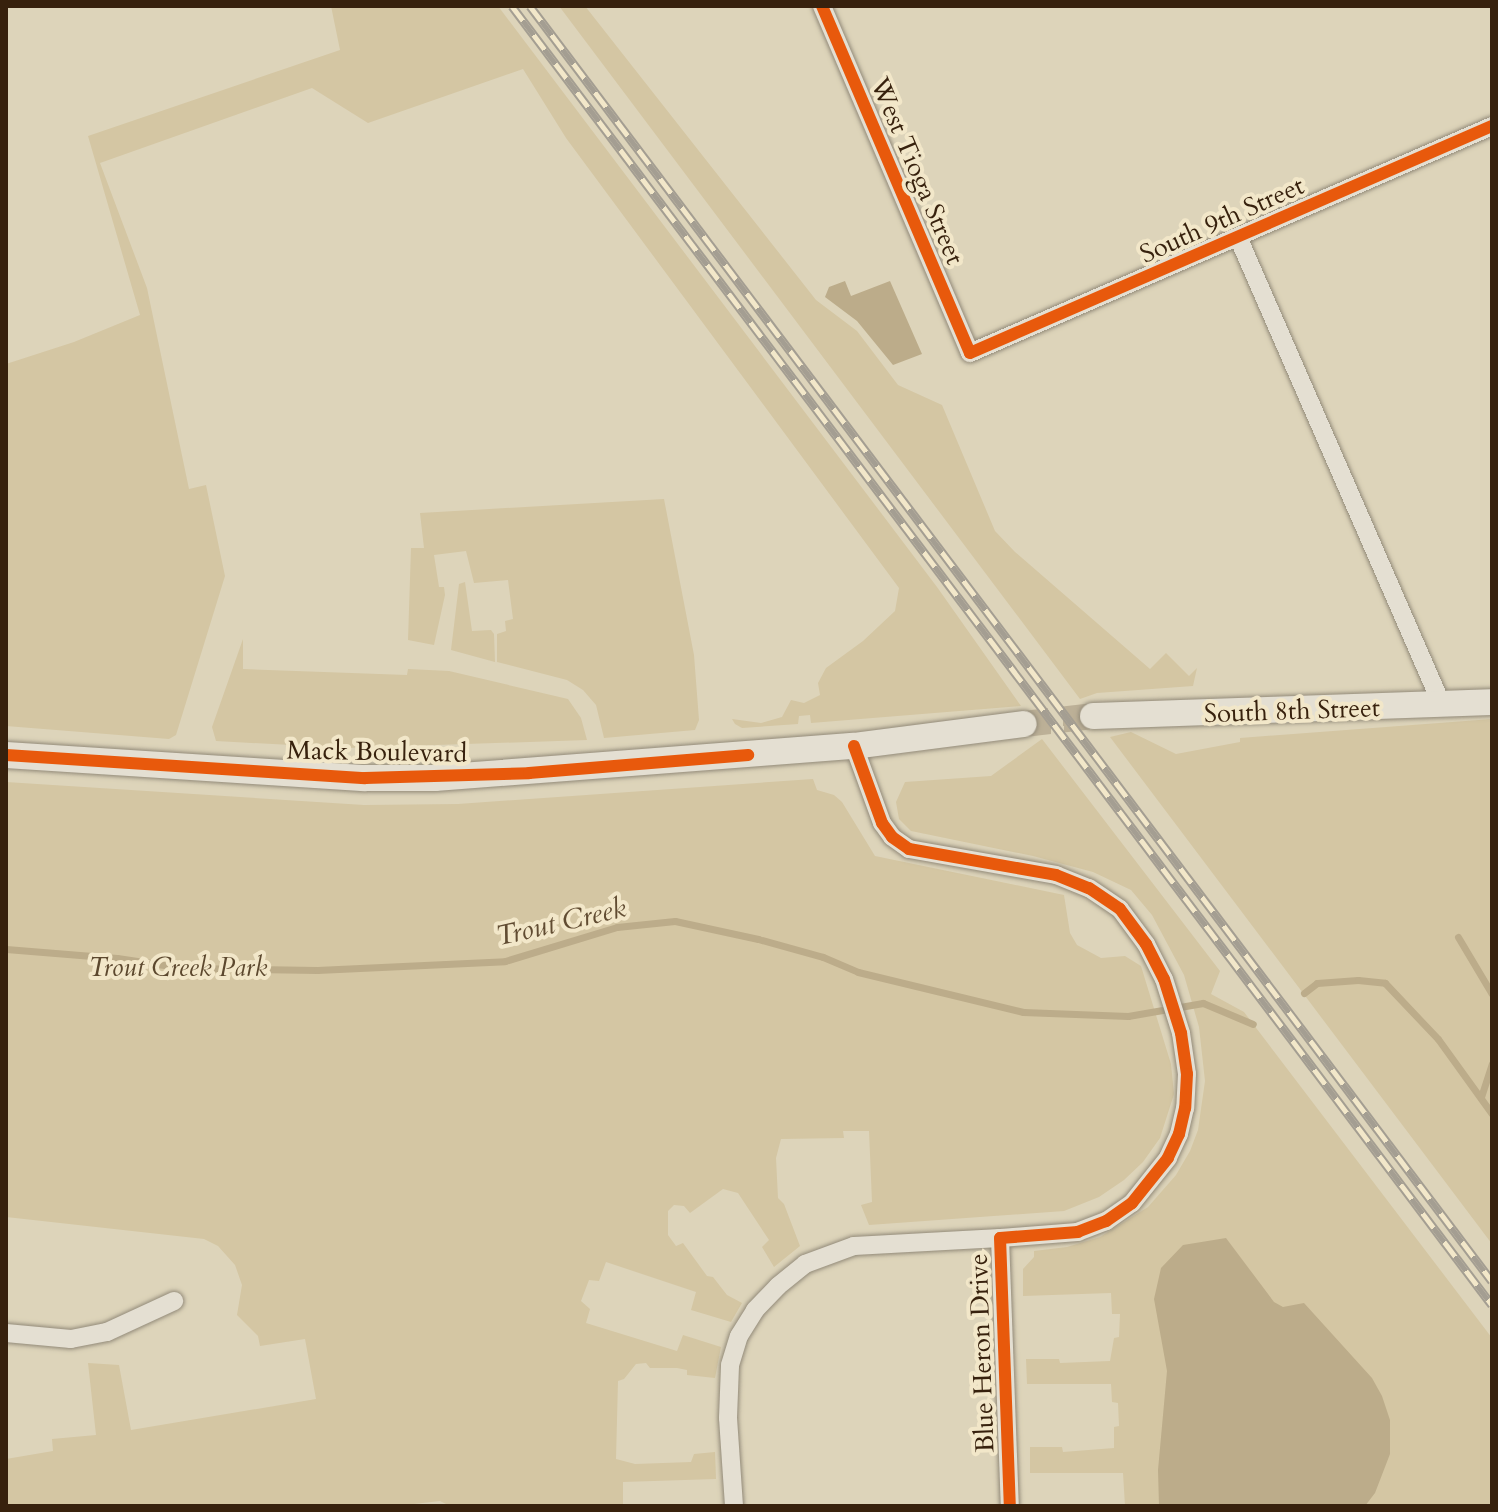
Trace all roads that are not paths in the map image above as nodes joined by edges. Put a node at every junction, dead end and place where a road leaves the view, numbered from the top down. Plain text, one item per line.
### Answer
1 (822, 6) edge
2 (1492, 126) edge
3 (1238, 237) junction
4 (970, 353) joint
5 (1492, 702) edge
6 (1442, 705) junction
7 (1093, 716) tunnel mouth
8 (1024, 724) tunnel mouth
9 (854, 746) junction
10 (6, 755) edge
11 (1000, 1238) junction
12 (174, 1301) dead end
13 (6, 1333) edge
14 (734, 1506) edge
15 (1010, 1506) edge

1 - 4 street, West Tioga Street
2 - 3 street, South 9th Street
3 - 4 street, South 9th Street
3 - 6 street
5 - 6 main road, South 8th Street
6 - 7 main road, South 8th Street
8 - 9 main road, Mack Boulevard
9 - 10 main road, Mack Boulevard
9 - 11 street, Blue Heron Drive
11 - 14 street
11 - 15 street, Blue Heron Drive
12 - 13 street

